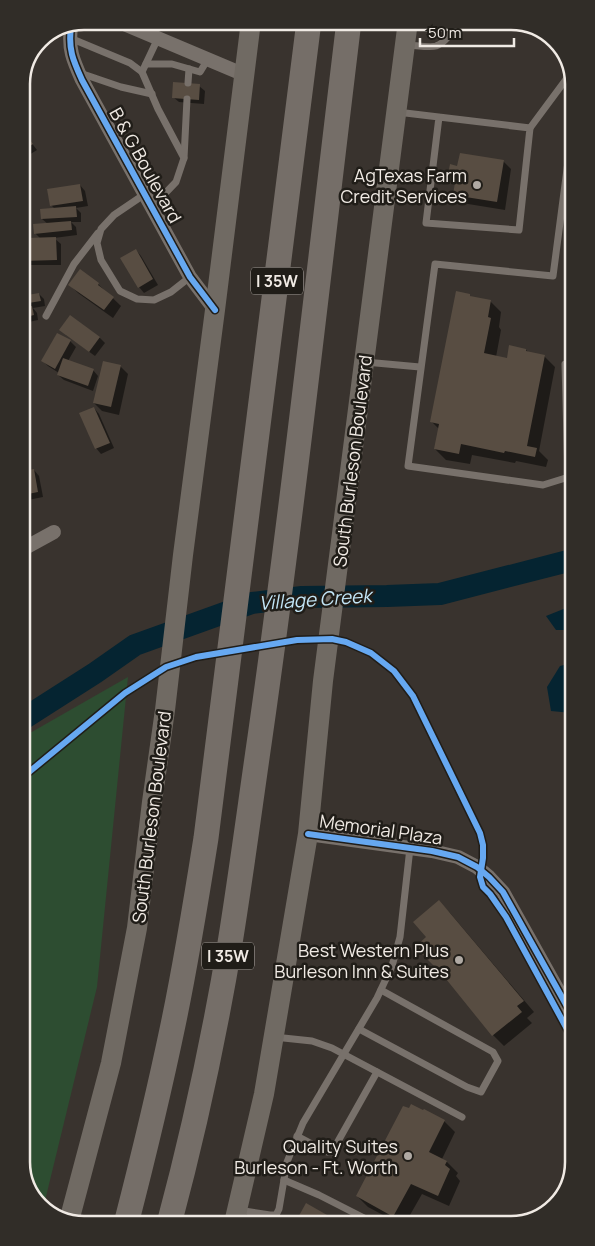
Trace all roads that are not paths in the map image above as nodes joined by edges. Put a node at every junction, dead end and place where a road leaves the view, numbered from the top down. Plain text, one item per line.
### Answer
1 (139, 30) edge
2 (250, 30) edge
3 (308, 30) edge
4 (348, 30) edge
5 (407, 30) edge
6 (453, 30) edge
7 (70, 32) edge
8 (158, 38) junction
9 (405, 45) junction
10 (208, 59) junction
11 (146, 64) junction
12 (189, 69) junction
13 (142, 72) junction
14 (79, 73) junction
15 (245, 75) junction
16 (565, 81) edge
17 (188, 84) dead end
18 (152, 94) junction
19 (188, 99) dead end
20 (396, 112) junction
21 (439, 117) junction
22 (530, 128) junction
23 (184, 158) junction
24 (565, 184) edge
25 (145, 194) junction
26 (152, 207) junction
27 (101, 228) junction
28 (190, 277) junction
29 (215, 310) junction
30 (46, 316) dead end
31 (364, 362) junction
32 (565, 364) edge
33 (420, 367) junction
34 (565, 383) edge
35 (565, 478) edge
36 (54, 532) dead end
37 (30, 545) edge
38 (308, 834) junction
39 (410, 848) junction
40 (381, 990) junction
41 (565, 1003) edge
42 (359, 1029) junction
43 (274, 1037) junction
44 (344, 1054) junction
45 (377, 1072) junction
46 (462, 1117) dead end
47 (297, 1136) junction
48 (284, 1180) junction
49 (71, 1214) edge
50 (276, 1215) joint
51 (128, 1216) edge
52 (171, 1216) edge
53 (236, 1216) edge
54 (253, 1216) edge
55 (360, 1216) edge

1 - 8 street
2 - 15 main road, South Burleson Boulevard
3 - 51 highway, I 35W
4 - 52 highway, I 35W
5 - 9 main road, South Burleson Boulevard
6 - 9 lane
7 - 13 lane
7 - 14 street, B & G Boulevard
8 - 10 street
8 - 11 lane
9 - 20 main road, South Burleson Boulevard
10 - 12 lane
10 - 15 street
11 - 12 lane
11 - 13 lane
12 - 17 lane
13 - 18 lane
14 - 18 lane
14 - 25 street, B & G Boulevard
15 - 29 main road, South Burleson Boulevard
16 - 22 lane
18 - 23 lane
19 - 23 lane
20 - 21 lane
20 - 31 main road, South Burleson Boulevard
21 - 22 lane
21 - 22 lane
23 - 26 lane
24 - 33 lane
25 - 26 street, B & G Boulevard
25 - 27 lane
26 - 28 street, B & G Boulevard
27 - 28 lane
27 - 30 lane
28 - 29 street, B & G Boulevard
29 - 49 main road, South Burleson Boulevard
31 - 33 lane
31 - 38 main road, South Burleson Boulevard
32 - 34 lane
33 - 35 lane
36 - 37 street
38 - 39 street, Memorial Plaza
38 - 43 main road, South Burleson Boulevard
39 - 40 lane
39 - 41 street, Memorial Plaza
40 - 42 lane
40 - 42 lane
42 - 44 lane
43 - 44 lane
43 - 53 main road, South Burleson Boulevard
44 - 45 lane
44 - 47 lane
45 - 46 lane
45 - 47 lane
47 - 48 lane
48 - 50 lane
48 - 55 lane
50 - 54 lane

